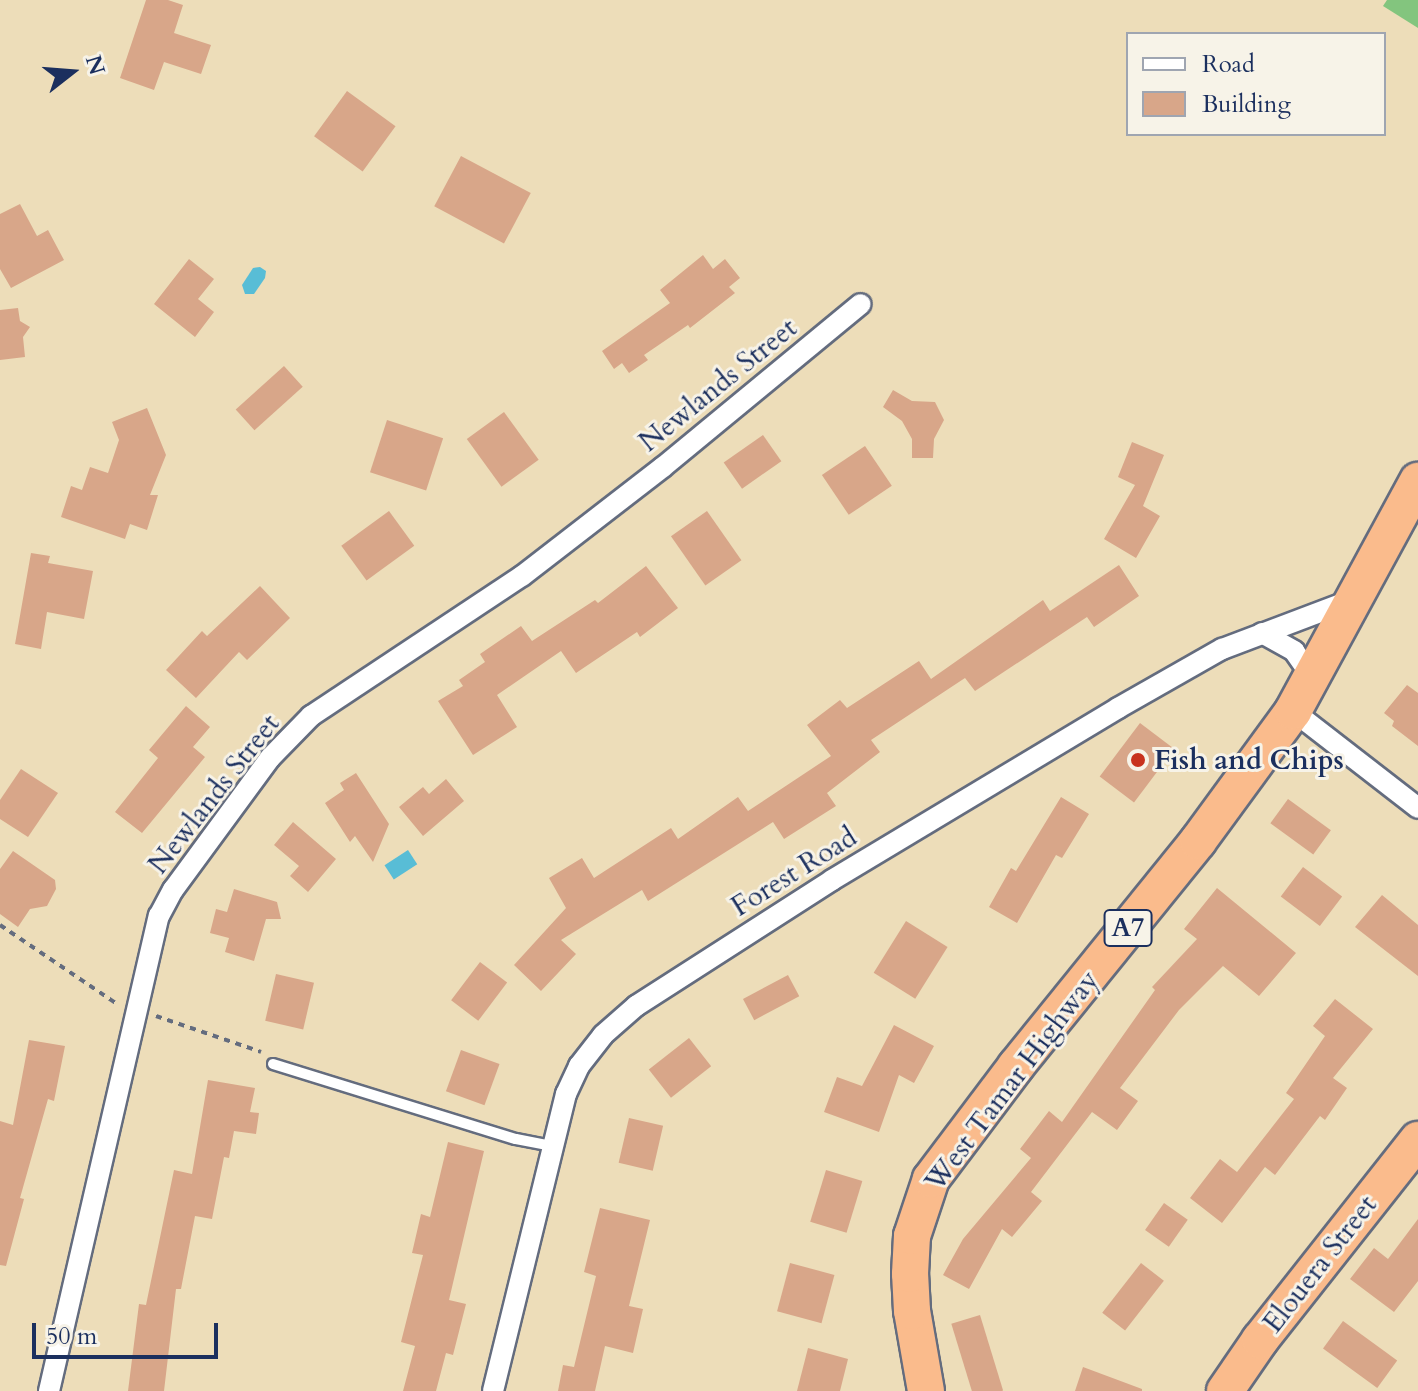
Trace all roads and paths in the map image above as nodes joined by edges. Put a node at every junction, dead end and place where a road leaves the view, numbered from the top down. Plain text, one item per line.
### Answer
1 (861, 304) dead end
2 (1418, 481) edge
3 (1356, 597) junction
4 (1262, 633) junction
5 (1312, 677) junction
6 (1293, 711) junction
7 (1418, 808) edge
8 (0, 925) edge
9 (116, 1004) dead end
10 (136, 1013) junction
11 (273, 1064) joint
12 (1418, 1140) edge
13 (551, 1146) junction
14 (49, 1391) edge
15 (493, 1391) edge
16 (926, 1391) edge
17 (1225, 1391) edge

1 - 10 street, Newlands Street
2 - 3 highway, West Tamar Highway / A7
3 - 4 street, Forest Road
3 - 5 highway, West Tamar Highway / A7
4 - 5 street
4 - 13 street, Forest Road
5 - 6 highway, West Tamar Highway / A7
6 - 7 street
6 - 16 highway, West Tamar Highway / A7
8 - 9 path
10 - 11 path
10 - 14 street, Newlands Street
11 - 13 lane
12 - 17 highway, Elouera Street
13 - 15 street, Forest Road

